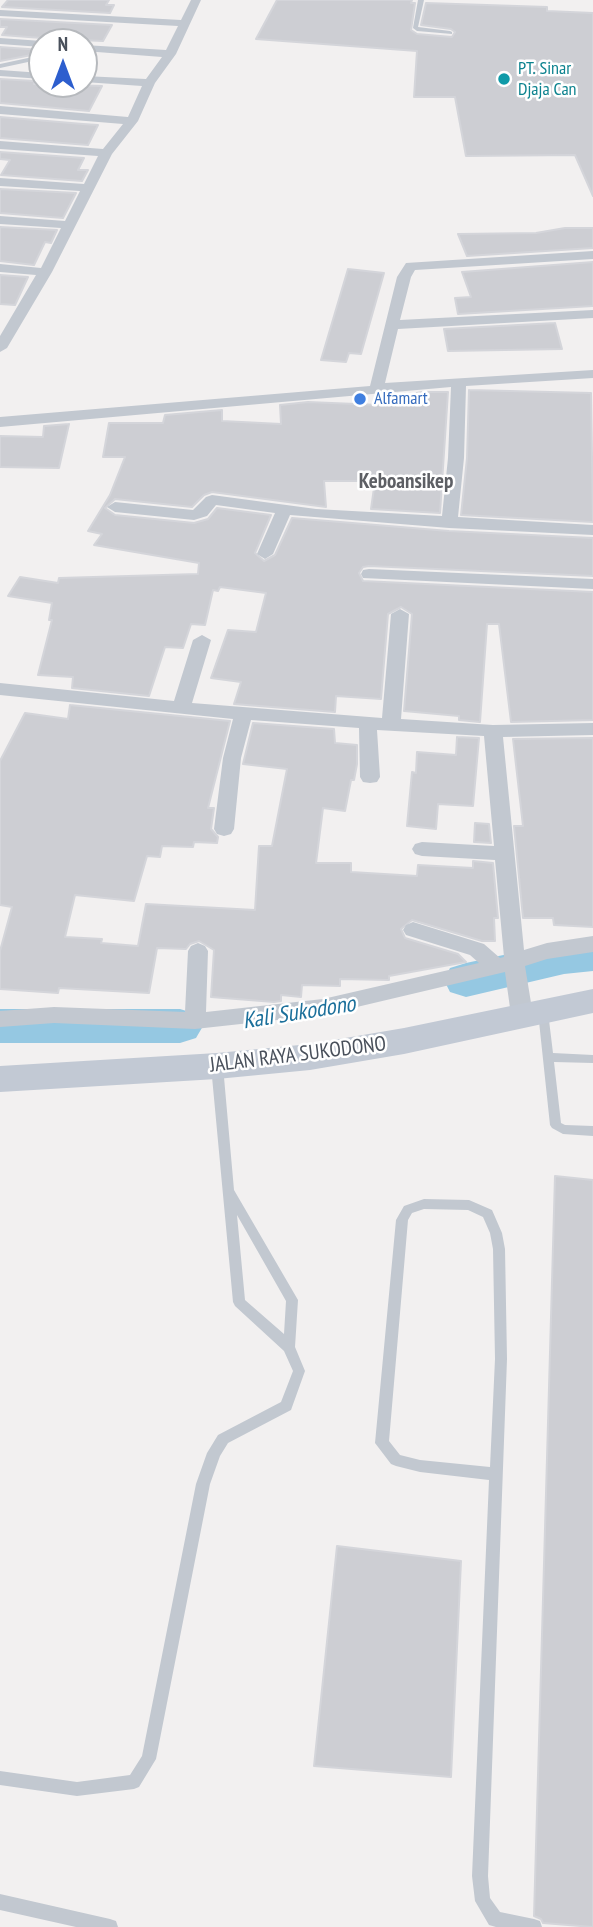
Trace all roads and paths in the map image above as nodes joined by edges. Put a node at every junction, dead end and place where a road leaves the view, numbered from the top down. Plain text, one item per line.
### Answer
1 (196, 0) edge
2 (421, 0) edge
3 (0, 13) edge
4 (185, 23) junction
5 (450, 33) dead end
6 (0, 41) edge
7 (28, 43) edge
8 (98, 49) edge
9 (170, 54) junction
10 (28, 60) edge
11 (0, 66) edge
12 (0, 73) edge
13 (28, 75) edge
14 (98, 80) edge
15 (149, 83) junction
16 (0, 110) edge
17 (132, 121) junction
18 (0, 145) edge
19 (106, 153) junction
20 (0, 182) edge
21 (88, 188) junction
22 (0, 220) edge
23 (68, 225) junction
24 (593, 256) edge
25 (0, 268) edge
26 (45, 272) junction
27 (593, 314) edge
28 (393, 325) junction
29 (5, 329) edge
30 (0, 348) edge
31 (593, 374) edge
32 (459, 384) junction
33 (376, 387) junction
34 (0, 409) edge
35 (0, 422) edge
36 (115, 507) dead end
37 (284, 511) junction
38 (449, 523) junction
39 (593, 530) edge
40 (265, 554) dead end
41 (369, 574) dead end
42 (593, 584) edge
43 (400, 614) dead end
44 (202, 640) dead end
45 (0, 689) edge
46 (182, 706) junction
47 (244, 714) junction
48 (368, 723) junction
49 (391, 724) junction
50 (593, 729) edge
51 (493, 731) junction
52 (370, 777) dead end
53 (224, 830) dead end
54 (422, 849) dead end
55 (506, 854) junction
56 (413, 930) dead end
57 (593, 944) edge
58 (198, 951) dead end
59 (509, 964) junction
60 (593, 1001) edge
61 (529, 1009) junction
62 (0, 1019) edge
63 (195, 1021) junction
64 (548, 1057) junction
65 (593, 1059) edge
66 (217, 1066) junction
67 (0, 1079) edge
68 (593, 1131) edge
69 (229, 1192) junction
70 (289, 1348) junction
71 (496, 1474) junction
72 (0, 1778) edge
73 (0, 1902) edge
74 (110, 1927) edge
75 (534, 1927) edge

1 - 4 street
2 - 5 lane
3 - 4 street
4 - 9 street
6 - 7 street
8 - 9 street
9 - 15 street
10 - 11 lane
12 - 13 street
14 - 15 street
15 - 17 street
16 - 17 street
17 - 19 street
18 - 19 street
19 - 21 street
20 - 21 street
21 - 23 street
22 - 23 street
23 - 26 street
24 - 28 street
25 - 26 street
26 - 29 street
27 - 28 street
28 - 33 street
29 - 30 street
31 - 32 street
32 - 33 street
32 - 38 street
33 - 34 street
33 - 35 street
36 - 37 street
37 - 38 street
37 - 40 street
38 - 39 street
41 - 42 street
43 - 49 street
44 - 46 street
45 - 46 street
46 - 47 street
47 - 48 street
47 - 53 street
48 - 49 street
48 - 52 street
49 - 51 street
50 - 51 street
51 - 55 street
54 - 55 street
55 - 59 street
56 - 59 street
57 - 59 street
58 - 63 street
59 - 61 street
59 - 63 street
60 - 61 main road, JALAN RAYA SUKODONO
61 - 64 lane
61 - 66 main road, JALAN RAYA SUKODONO
62 - 63 street
64 - 65 lane
64 - 68 lane
66 - 67 main road, JALAN RAYA SUKODONO
66 - 69 lane
69 - 70 lane
69 - 70 lane
70 - 72 lane
71 - 71 lane
71 - 75 lane
73 - 74 lane

